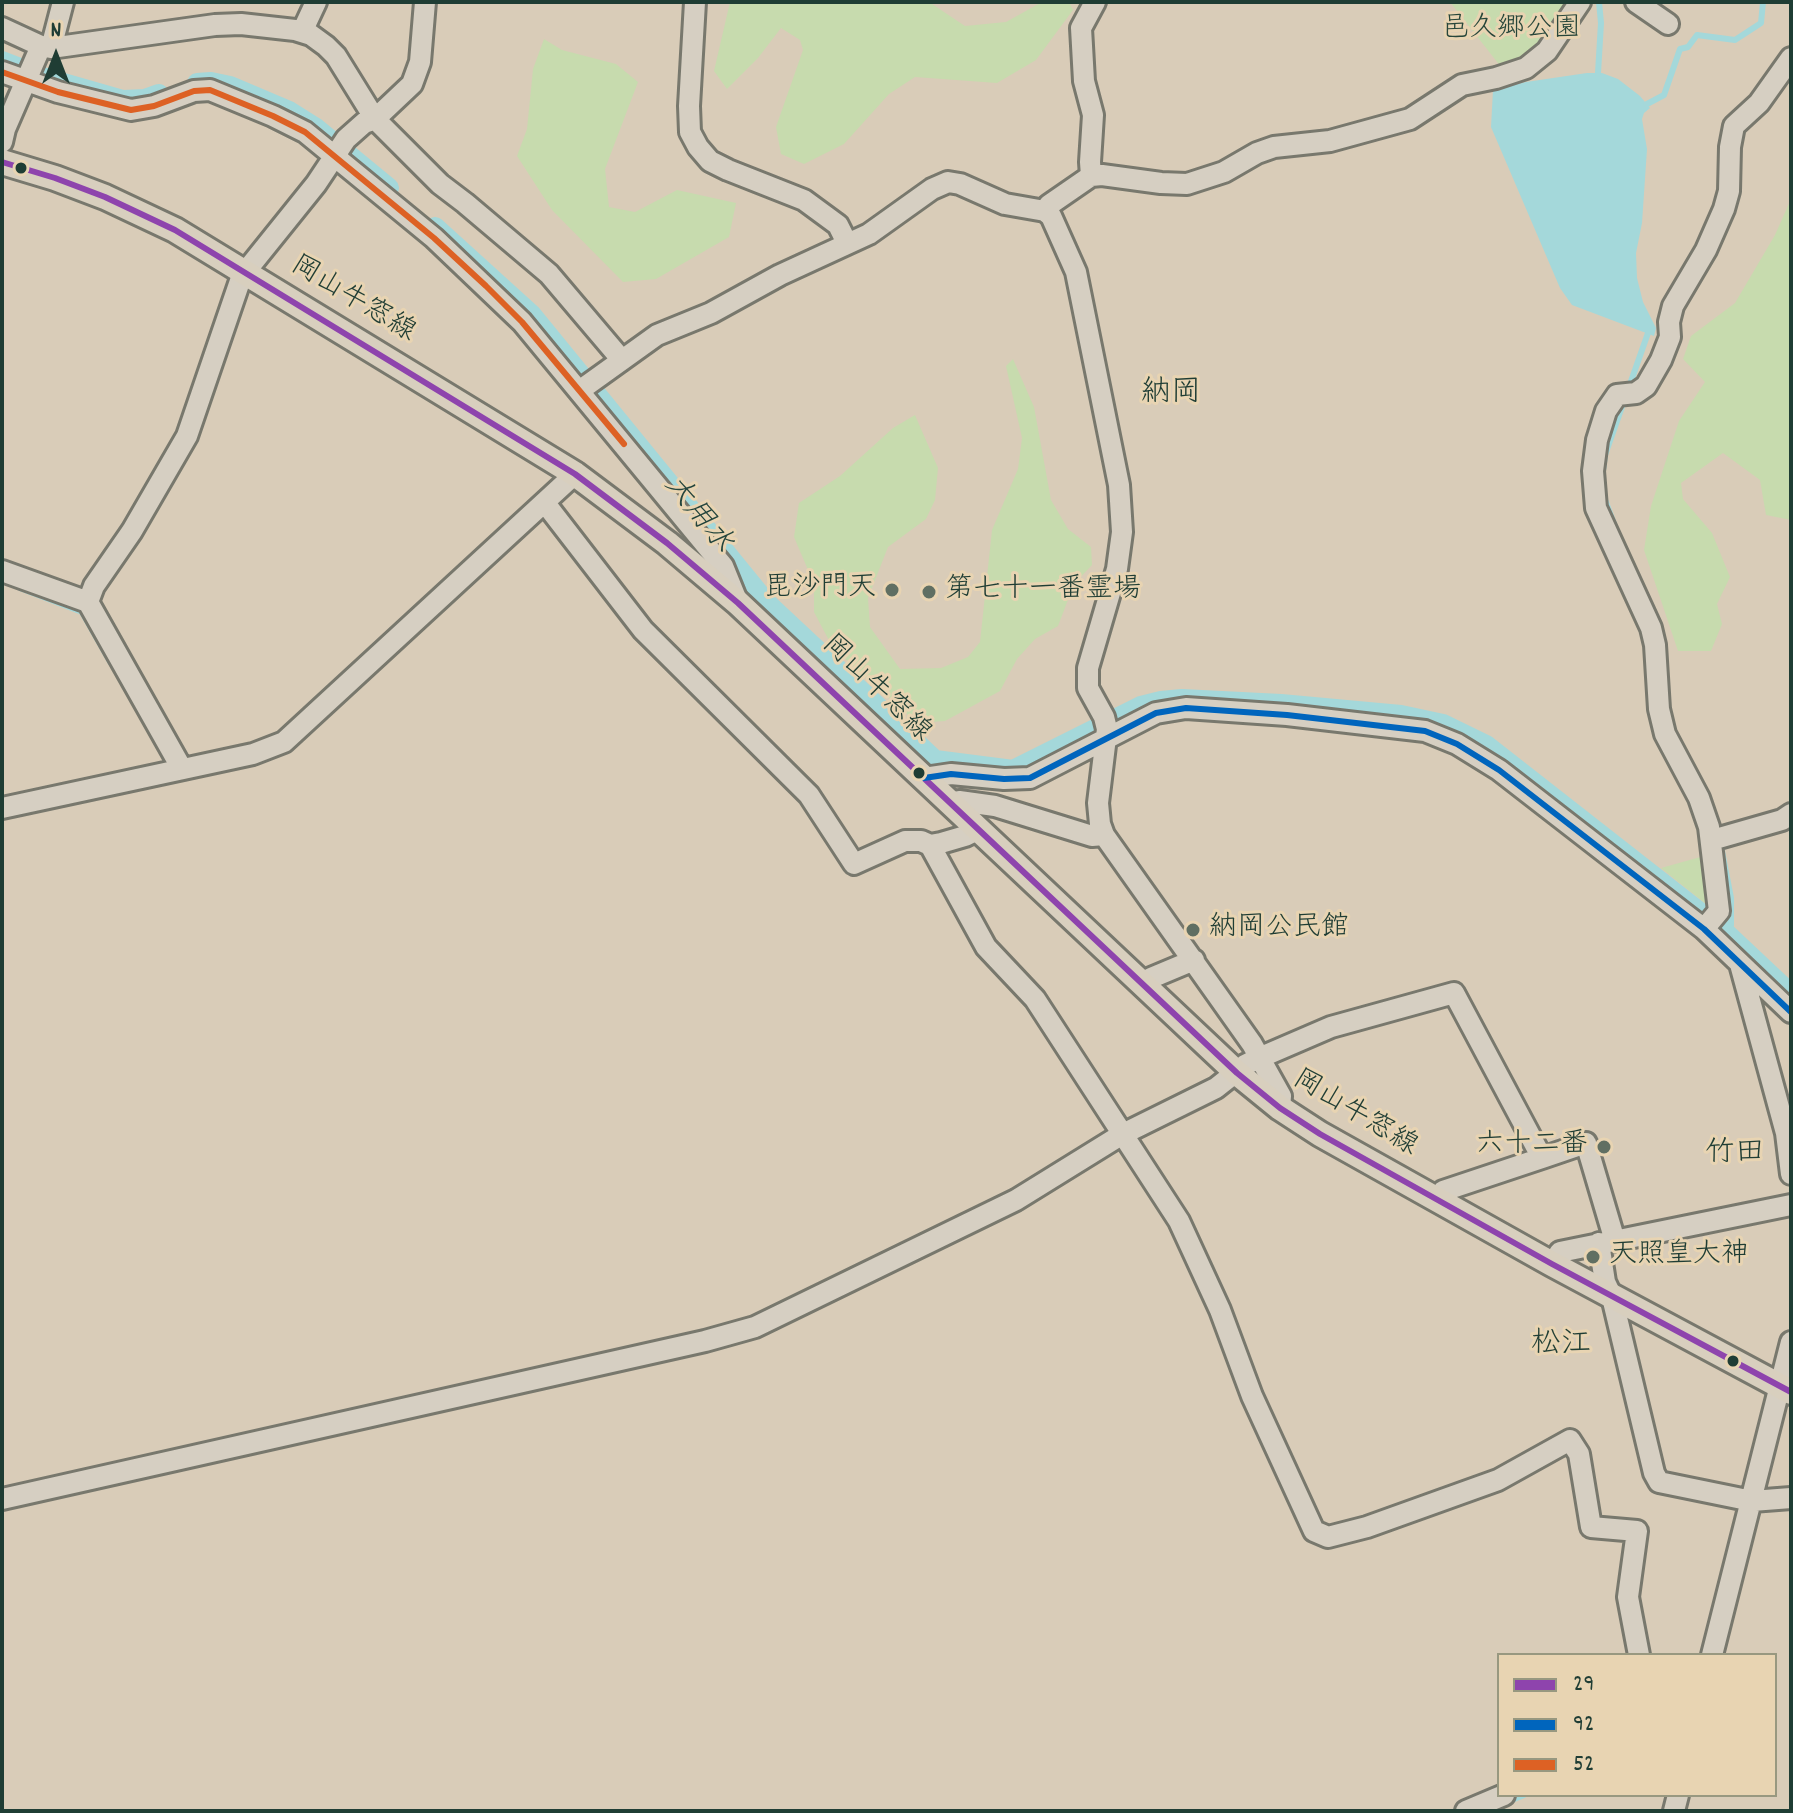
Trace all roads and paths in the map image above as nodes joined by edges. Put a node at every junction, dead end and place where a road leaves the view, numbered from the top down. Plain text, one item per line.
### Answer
1 (63, 2) edge
2 (316, 2) edge
3 (425, 2) edge
4 (695, 2) edge
5 (1095, 2) edge
6 (1580, 2) edge
7 (1636, 2) edge
8 (1668, 24) dead end
9 (2, 28) edge
10 (302, 32) junction
11 (1791, 58) edge
12 (36, 63) junction
13 (2, 72) edge
14 (375, 119) junction
15 (2, 142) edge
16 (335, 155) junction
17 (2, 162) edge
18 (1091, 176) junction
19 (1045, 211) junction
20 (847, 243) junction
21 (246, 271) junction
22 (621, 359) junction
23 (585, 386) junction
24 (575, 474) junction
25 (545, 503) junction
26 (2, 571) edge
27 (88, 602) junction
28 (738, 603) junction
29 (1106, 727) junction
30 (182, 769) junction
31 (924, 778) junction
32 (950, 804) junction
33 (2, 808) edge
34 (1791, 814) edge
35 (977, 830) junction
36 (1104, 835) junction
37 (1712, 840) junction
38 (930, 845) junction
39 (1709, 924) junction
40 (1194, 960) junction
41 (1739, 962) junction
42 (1145, 986) junction
43 (1791, 1012) edge
44 (1259, 1058) junction
45 (1237, 1073) junction
46 (1280, 1108) junction
47 (1121, 1135) junction
48 (1542, 1158) junction
49 (1791, 1174) edge
50 (1438, 1201) junction
51 (1791, 1205) edge
52 (1607, 1242) junction
53 (1552, 1264) junction
54 (1612, 1297) junction
55 (1791, 1342) edge
56 (1786, 1389) edge
57 (1791, 1498) edge
58 (2, 1499) edge
59 (1752, 1501) junction
60 (1639, 1653) edge
61 (1713, 1653) edge
62 (1499, 1797) edge
63 (1466, 1811) edge

1 - 12 street
2 - 10 street
3 - 14 street
4 - 20 street
5 - 18 street
6 - 18 street
7 - 8 street
9 - 12 street
10 - 12 street
10 - 14 street
11 - 37 street
12 - 13 street
12 - 15 street
12 - 16 street
14 - 16 street
14 - 22 street
16 - 21 street
16 - 23 street
17 - 21 main road, 岡山牛窓線
18 - 19 street
19 - 20 street
19 - 29 street
20 - 22 street
21 - 24 main road, 岡山牛窓線
21 - 27 street
22 - 23 street
23 - 28 street
24 - 25 street
24 - 28 main road, 岡山牛窓線
25 - 30 street
25 - 38 street
26 - 27 street
27 - 30 street
28 - 31 main road, 岡山牛窓線
29 - 31 street
29 - 36 street
29 - 39 street
30 - 33 street
31 - 32 main road, 岡山牛窓線
32 - 35 main road, 岡山牛窓線
32 - 36 street
34 - 37 street
35 - 38 street
35 - 42 main road, 岡山牛窓線
36 - 40 street
37 - 39 street
38 - 47 street
39 - 41 street
40 - 42 street
40 - 44 street
41 - 43 street
41 - 49 street
42 - 45 main road, 岡山牛窓線
44 - 45 street
44 - 46 street
44 - 48 street
45 - 46 main road, 岡山牛窓線
45 - 47 street
46 - 50 main road, 岡山牛窓線
47 - 58 street
47 - 60 street
48 - 50 street
48 - 52 street
50 - 53 main road, 岡山牛窓線
51 - 52 street
52 - 53 street
52 - 54 street
53 - 54 main road, 岡山牛窓線
54 - 56 main road, 岡山牛窓線
54 - 59 street
55 - 56 street
56 - 59 street
57 - 59 street
59 - 61 street
62 - 63 street

